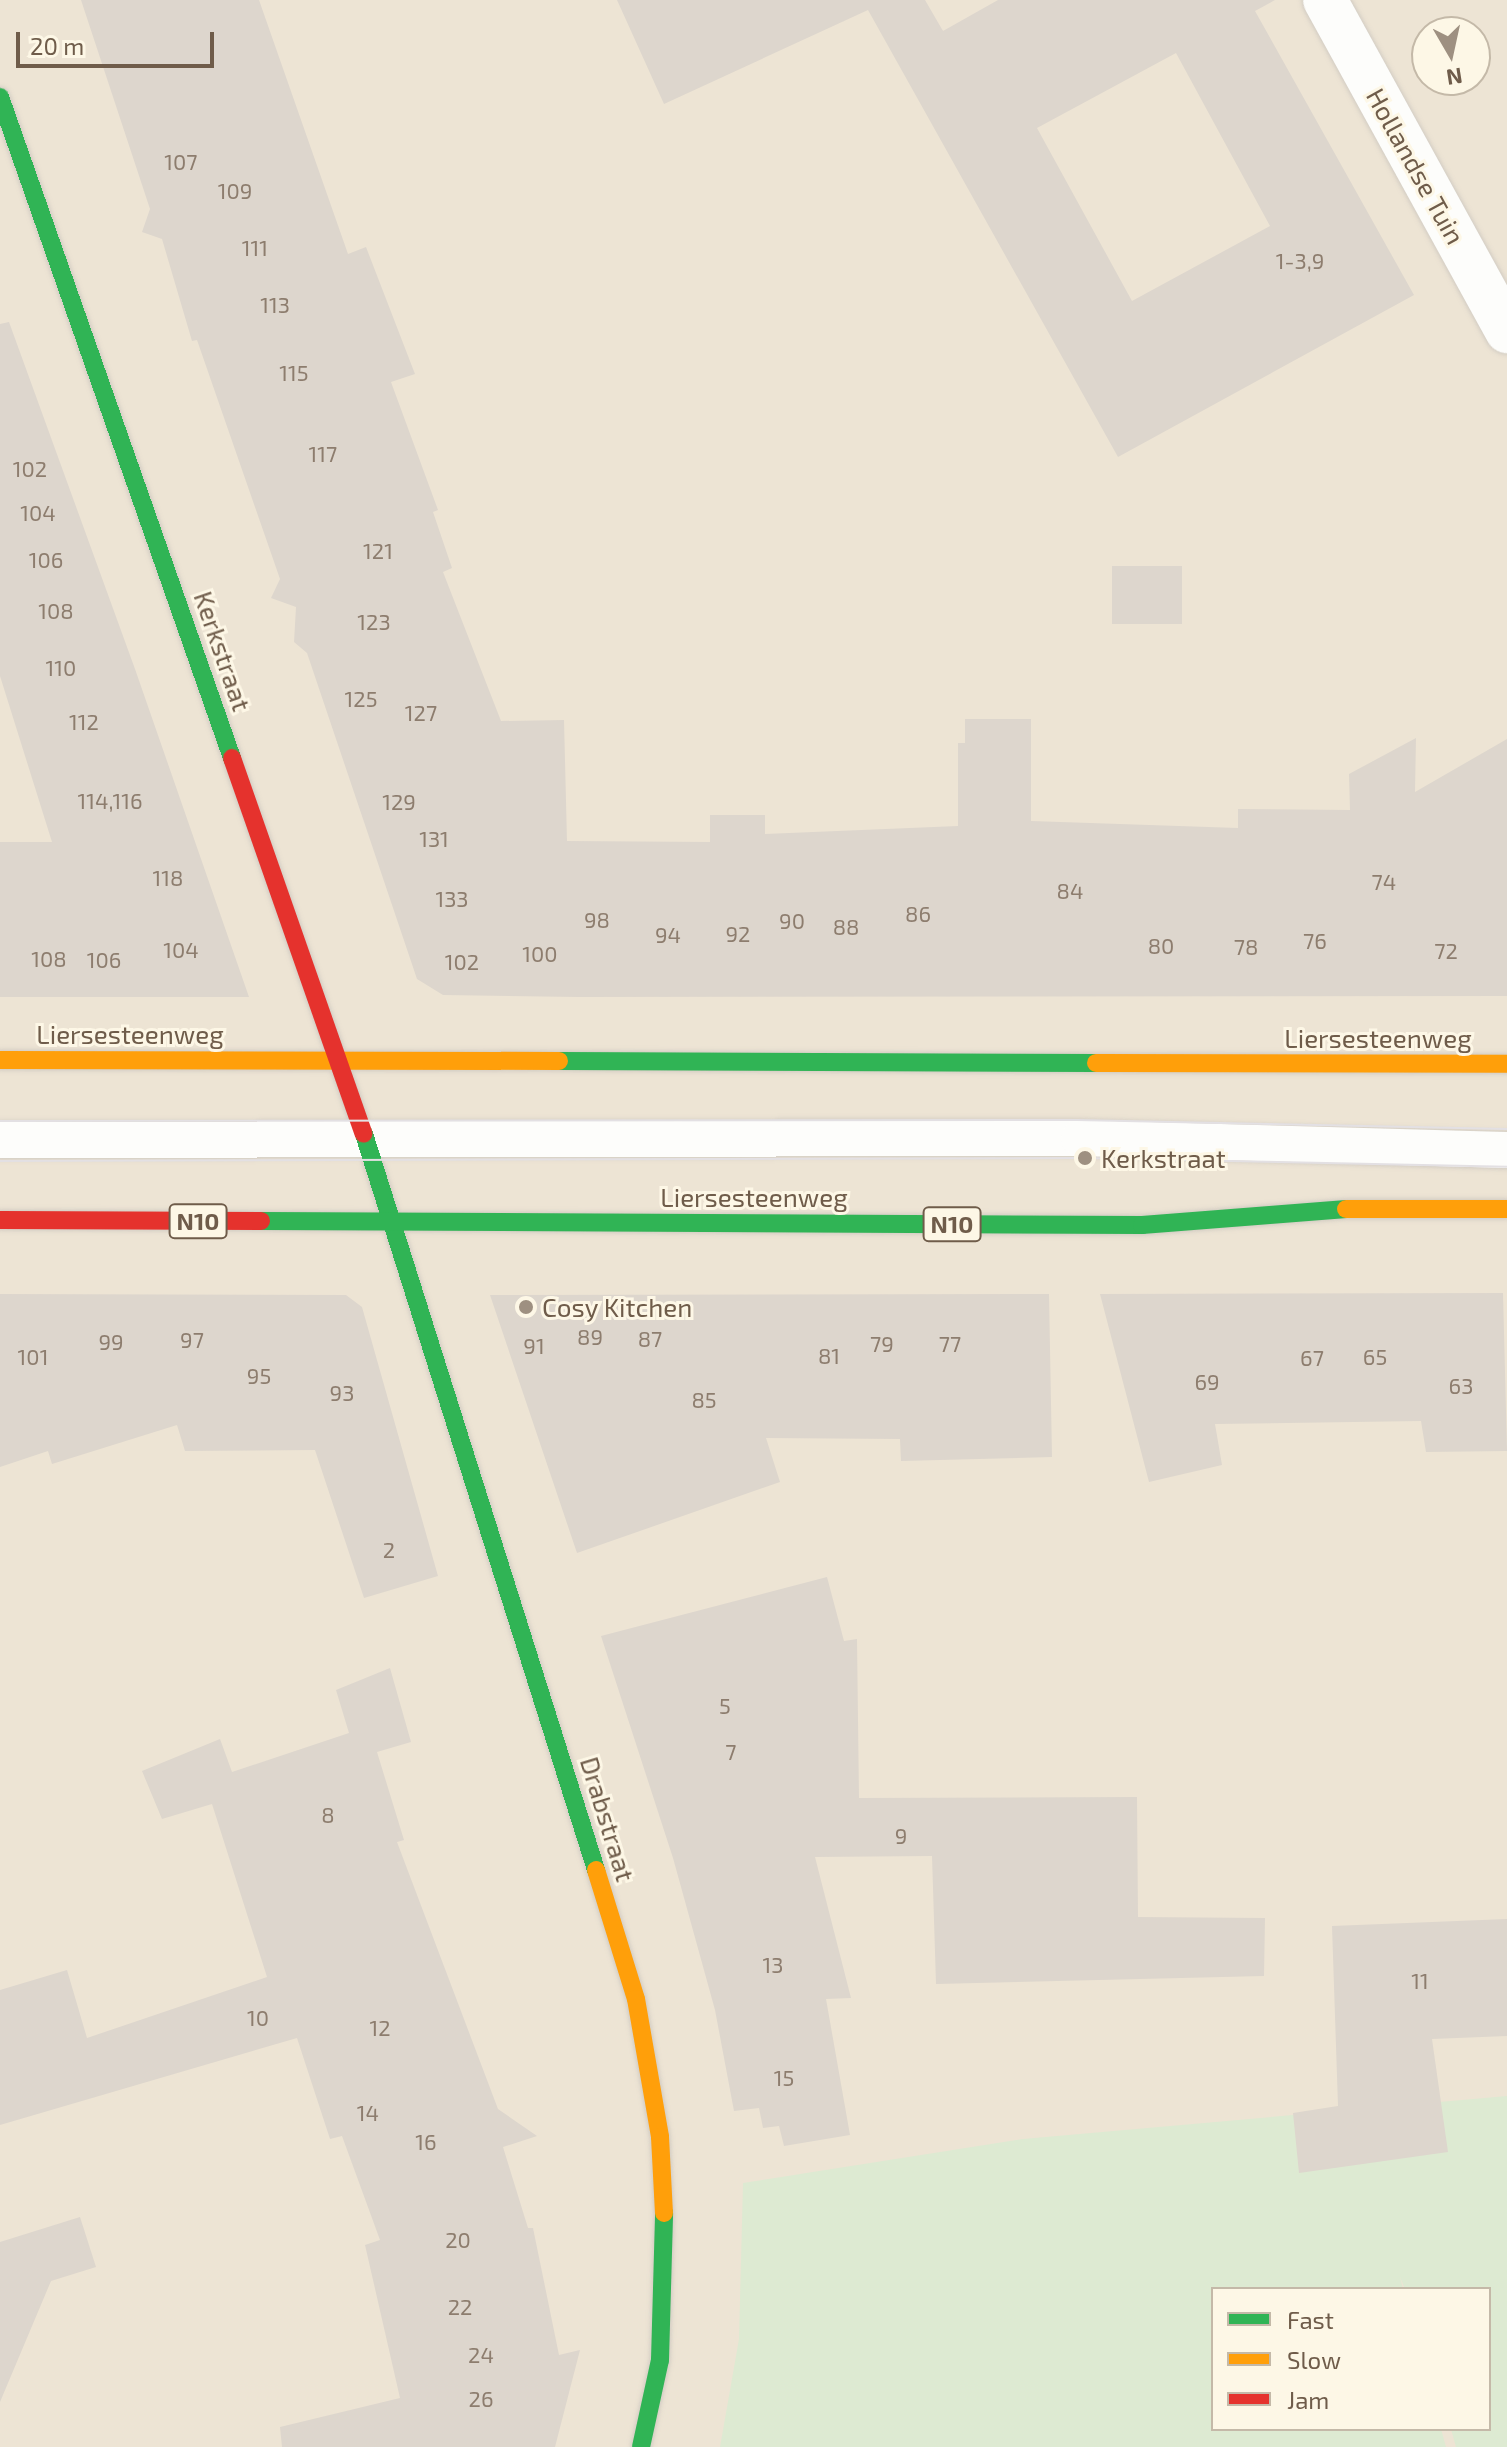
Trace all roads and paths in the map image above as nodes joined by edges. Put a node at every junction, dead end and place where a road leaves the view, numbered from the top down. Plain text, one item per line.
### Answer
1 (1325, 0) edge
2 (0, 97) edge
3 (1507, 331) edge
4 (0, 1060) edge
5 (340, 1062) junction
6 (1507, 1064) edge
7 (0, 1140) edge
8 (369, 1144) junction
9 (1507, 1150) edge
10 (1507, 1209) edge
11 (0, 1220) edge
12 (396, 1221) junction
13 (641, 2447) edge

1 - 3 street, Hollandse Tuin
2 - 5 main road, Kerkstraat
4 - 5 main road, Liersesteenweg
5 - 6 main road, Liersesteenweg
5 - 8 main road, Kerkstraat
7 - 8 lane
8 - 9 lane
8 - 12 main road, Kerkstraat
10 - 12 main road, Liersesteenweg / N10
11 - 12 main road, Liersesteenweg / N10
12 - 13 main road, Drabstraat

